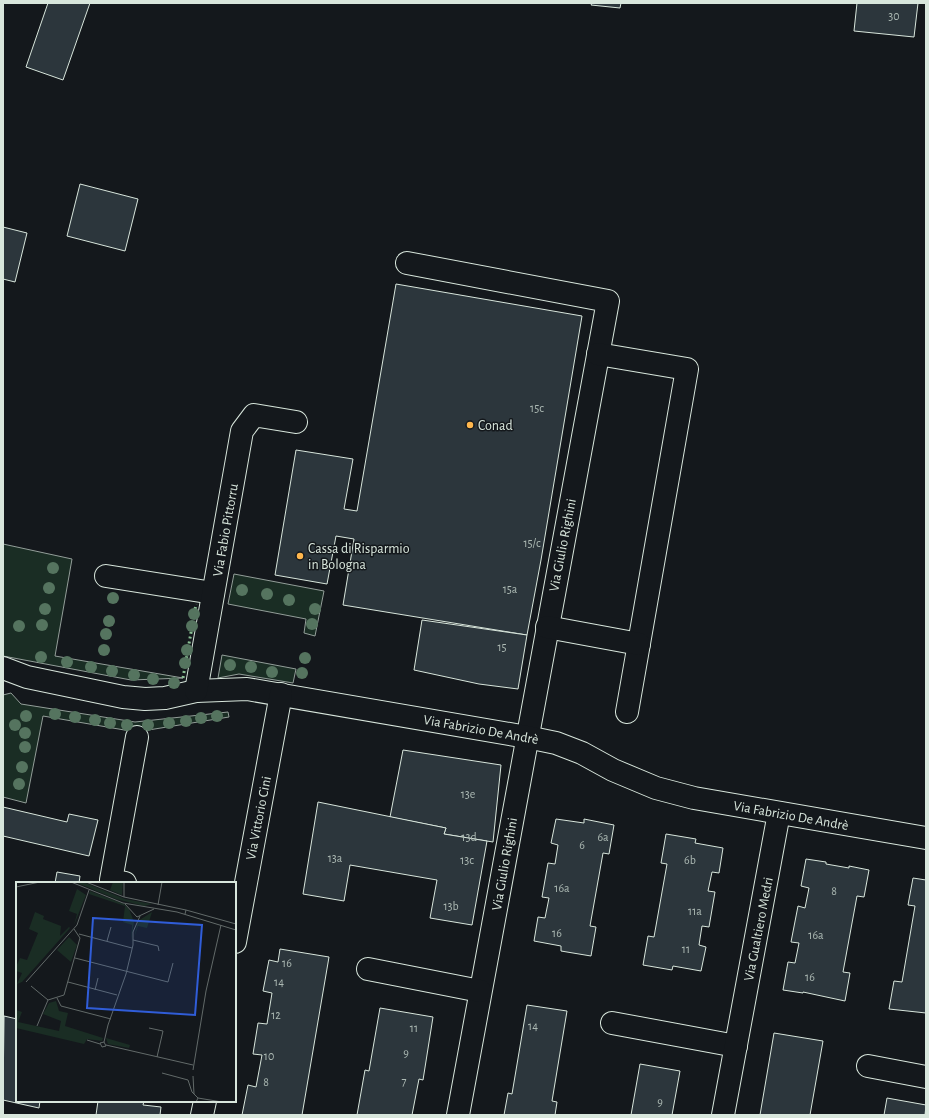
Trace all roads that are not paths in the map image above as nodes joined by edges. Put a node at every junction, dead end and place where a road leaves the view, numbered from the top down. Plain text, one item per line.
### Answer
1 (407, 263) dead end
2 (598, 354) junction
3 (296, 422) dead end
4 (106, 576) dead end
5 (213, 593) junction
6 (547, 627) junction
7 (639, 644) junction
8 (3, 668) edge
9 (27, 677) junction
10 (3, 680) edge
11 (196, 691) junction
12 (281, 694) junction
13 (627, 712) dead end
14 (137, 737) dead end
15 (527, 737) junction
16 (779, 813) junction
17 (926, 838) edge
18 (120, 882) edge
19 (238, 905) edge
20 (236, 930) edge
21 (368, 969) dead end
22 (480, 991) junction
23 (612, 1023) dead end
24 (736, 1046) junction
25 (868, 1066) dead end
26 (926, 1077) edge
27 (205, 1102) edge
28 (202, 1115) edge
29 (458, 1115) edge
30 (723, 1115) edge

1 - 2 street, Via Giulio Righini
2 - 6 street, Via Giulio Righini
2 - 7 street
3 - 5 street, Via Fabio Pittorru
4 - 5 street
5 - 11 street, Via Fabio Pittorru
6 - 7 street
6 - 15 street, Via Giulio Righini
7 - 13 street
8 - 9 street, Via Fabrizio De Andrè
9 - 10 street, Via Fabrizio De Andrè
9 - 11 street, Via Fabrizio De Andrè
11 - 12 street, Via Fabrizio De Andrè
12 - 15 street, Via Fabrizio De Andrè
12 - 19 street, Via Vittorio Cini
14 - 18 street
15 - 16 street, Via Fabrizio De Andrè
15 - 22 street, Via Giulio Righini
16 - 17 street, Via Fabrizio De Andrè
16 - 24 street, Via Gualtiero Medri
19 - 20 street, Via Vittorio Cini
21 - 22 street
22 - 29 street, Via Giulio Righini
23 - 24 street
24 - 30 street, Via Gualtiero Medri
25 - 26 street
27 - 28 street

